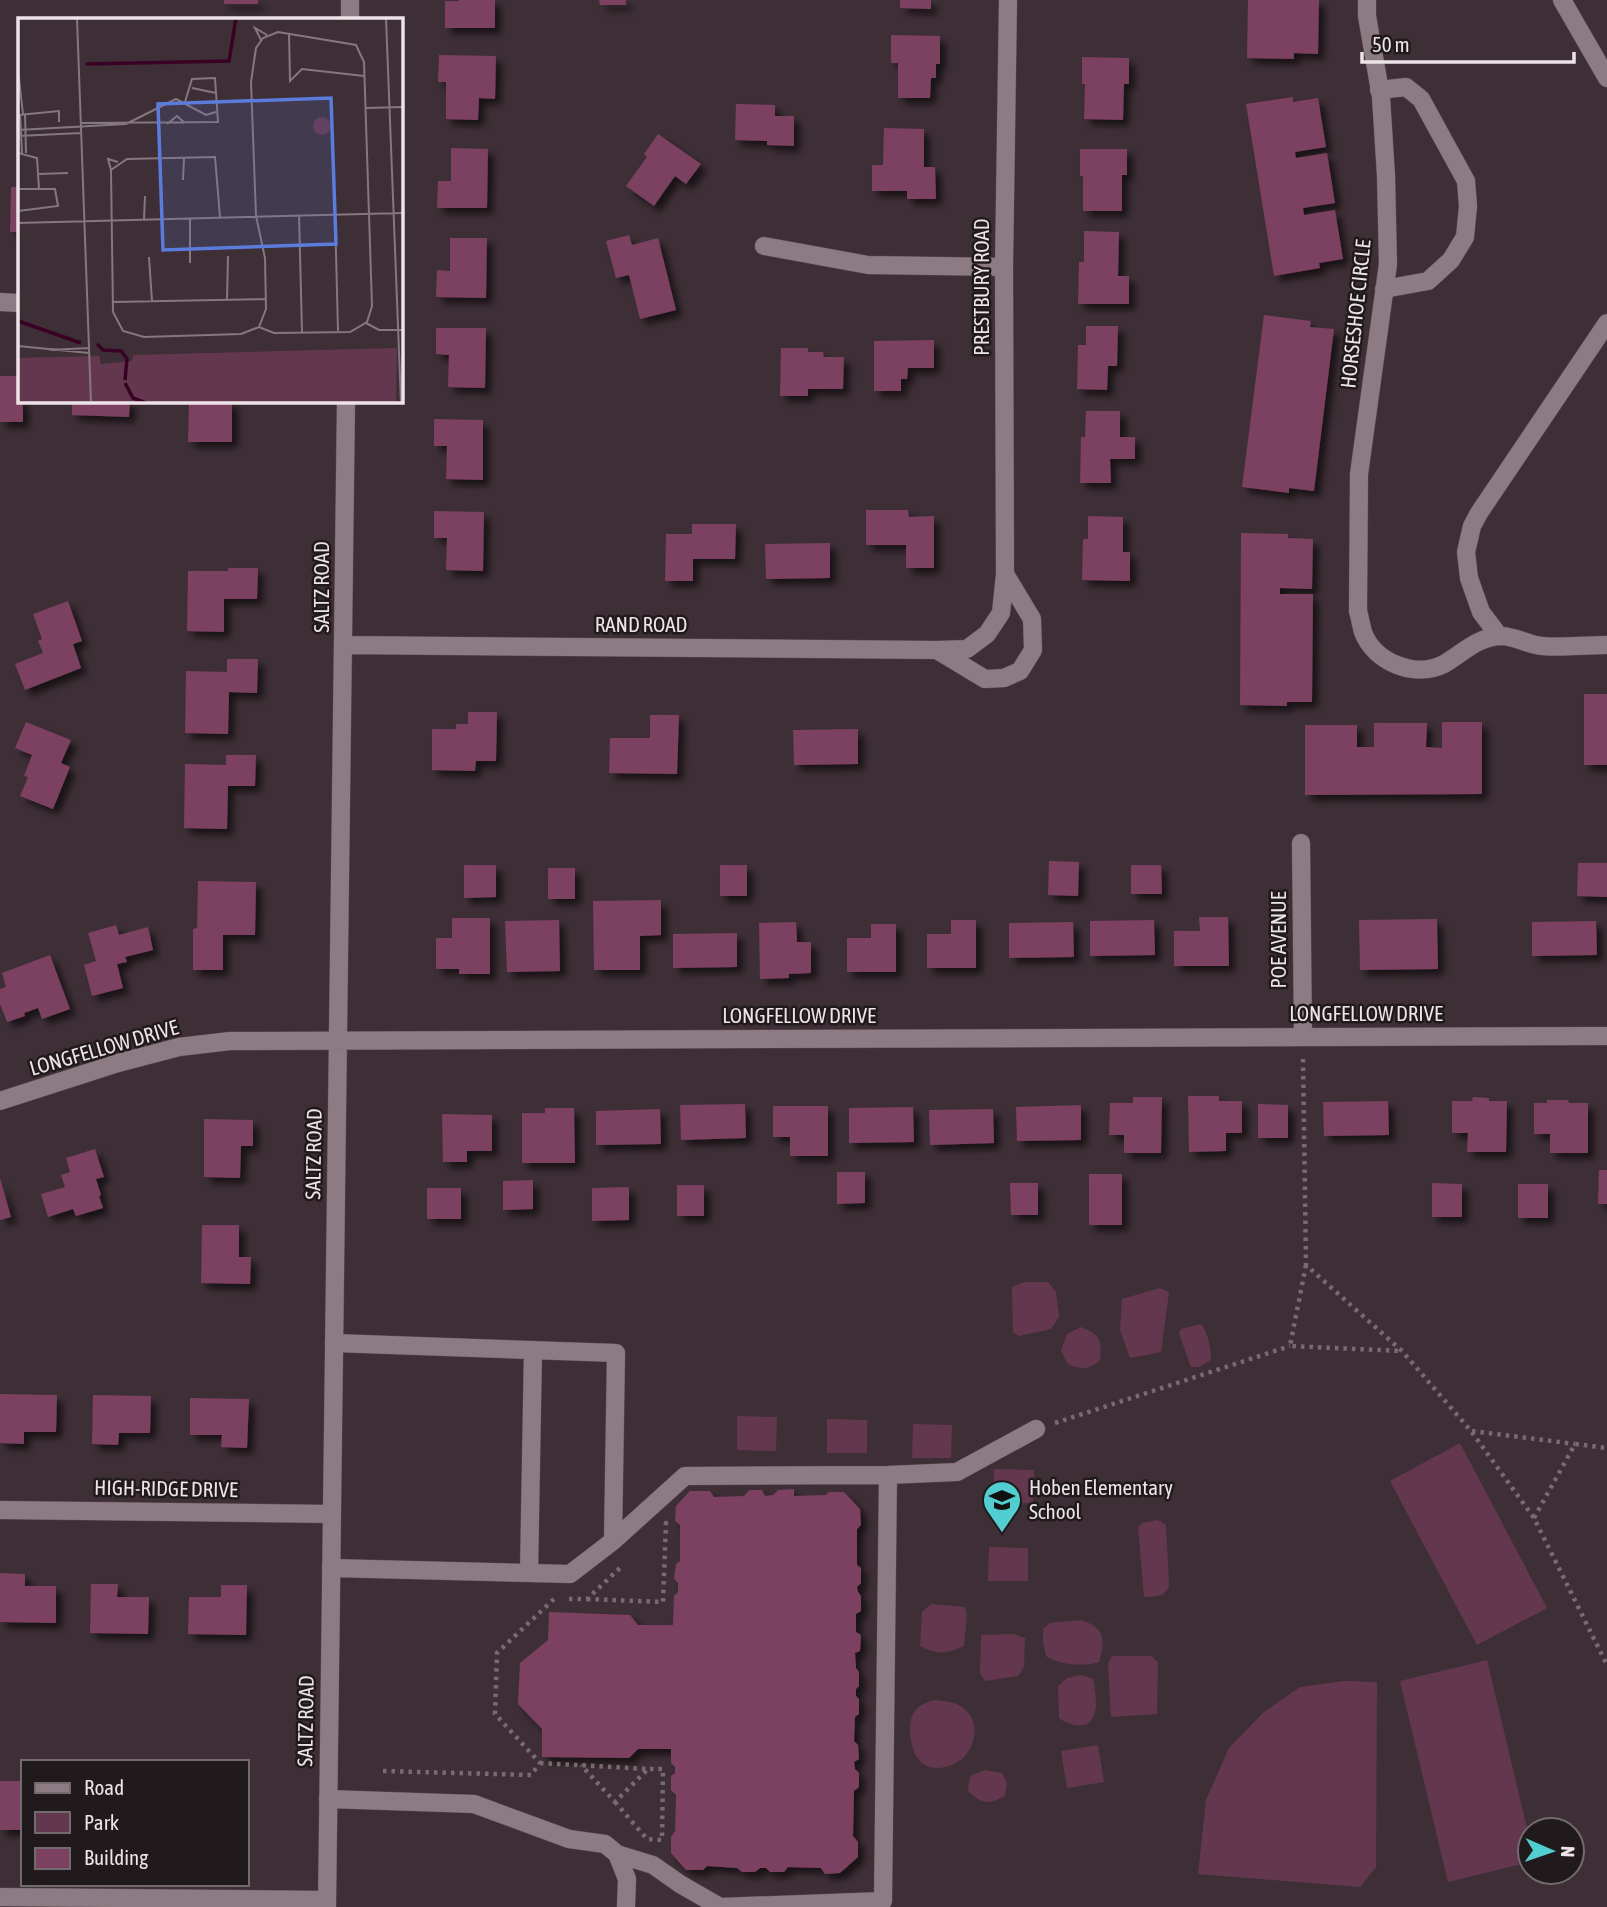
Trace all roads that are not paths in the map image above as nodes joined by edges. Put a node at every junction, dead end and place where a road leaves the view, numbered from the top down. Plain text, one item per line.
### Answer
1 (351, 0) edge
2 (1008, 0) edge
3 (1367, 0) edge
4 (1562, 0) edge
5 (350, 18) edge
6 (1607, 78) edge
7 (1379, 90) junction
8 (764, 246) dead end
9 (1004, 267) junction
10 (1384, 289) junction
11 (0, 302) edge
12 (18, 303) edge
13 (1607, 323) edge
14 (346, 402) edge
15 (1005, 574) junction
16 (987, 634) joint
17 (1499, 636) junction
18 (344, 645) junction
19 (1607, 645) edge
20 (937, 650) junction
21 (1301, 844) dead end
22 (1607, 1036) edge
23 (1303, 1037) junction
24 (338, 1040) junction
25 (0, 1101) edge
26 (334, 1343) junction
27 (533, 1350) junction
28 (1036, 1429) road end
29 (888, 1475) junction
30 (0, 1510) edge
31 (332, 1514) junction
32 (612, 1541) junction
33 (331, 1568) junction
34 (529, 1573) junction
35 (328, 1799) junction
36 (617, 1854) junction
37 (0, 1896) edge
38 (327, 1903) edge
39 (883, 1904) edge
40 (626, 1907) edge

1 - 5 street
2 - 9 street, PRESTBURY ROAD
3 - 7 street, HORSESHOE CIRCLE
4 - 6 street
7 - 10 street, HORSESHOE CIRCLE
7 - 10 street
8 - 9 street
9 - 15 street, PRESTBURY ROAD
10 - 17 street, HORSESHOE CIRCLE
11 - 12 street
13 - 17 street
14 - 18 street, SALTZ ROAD
15 - 16 street, PRESTBURY ROAD
15 - 20 street
16 - 20 street, RAND ROAD
17 - 19 street
18 - 20 street, RAND ROAD
18 - 24 street, SALTZ ROAD
21 - 23 street, POE AVENUE
22 - 23 street, LONGFELLOW DRIVE
23 - 24 street, LONGFELLOW DRIVE
24 - 25 street, LONGFELLOW DRIVE
24 - 26 street, SALTZ ROAD
26 - 27 street
26 - 31 street, SALTZ ROAD
27 - 32 street
27 - 34 street
28 - 29 street
29 - 32 street
29 - 39 street
30 - 31 street, HIGH-RIDGE DRIVE
31 - 33 street, SALTZ ROAD
32 - 34 street
33 - 34 street
33 - 35 street, SALTZ ROAD
35 - 36 street
35 - 38 street, SALTZ ROAD
36 - 39 street
36 - 40 street
37 - 38 street

